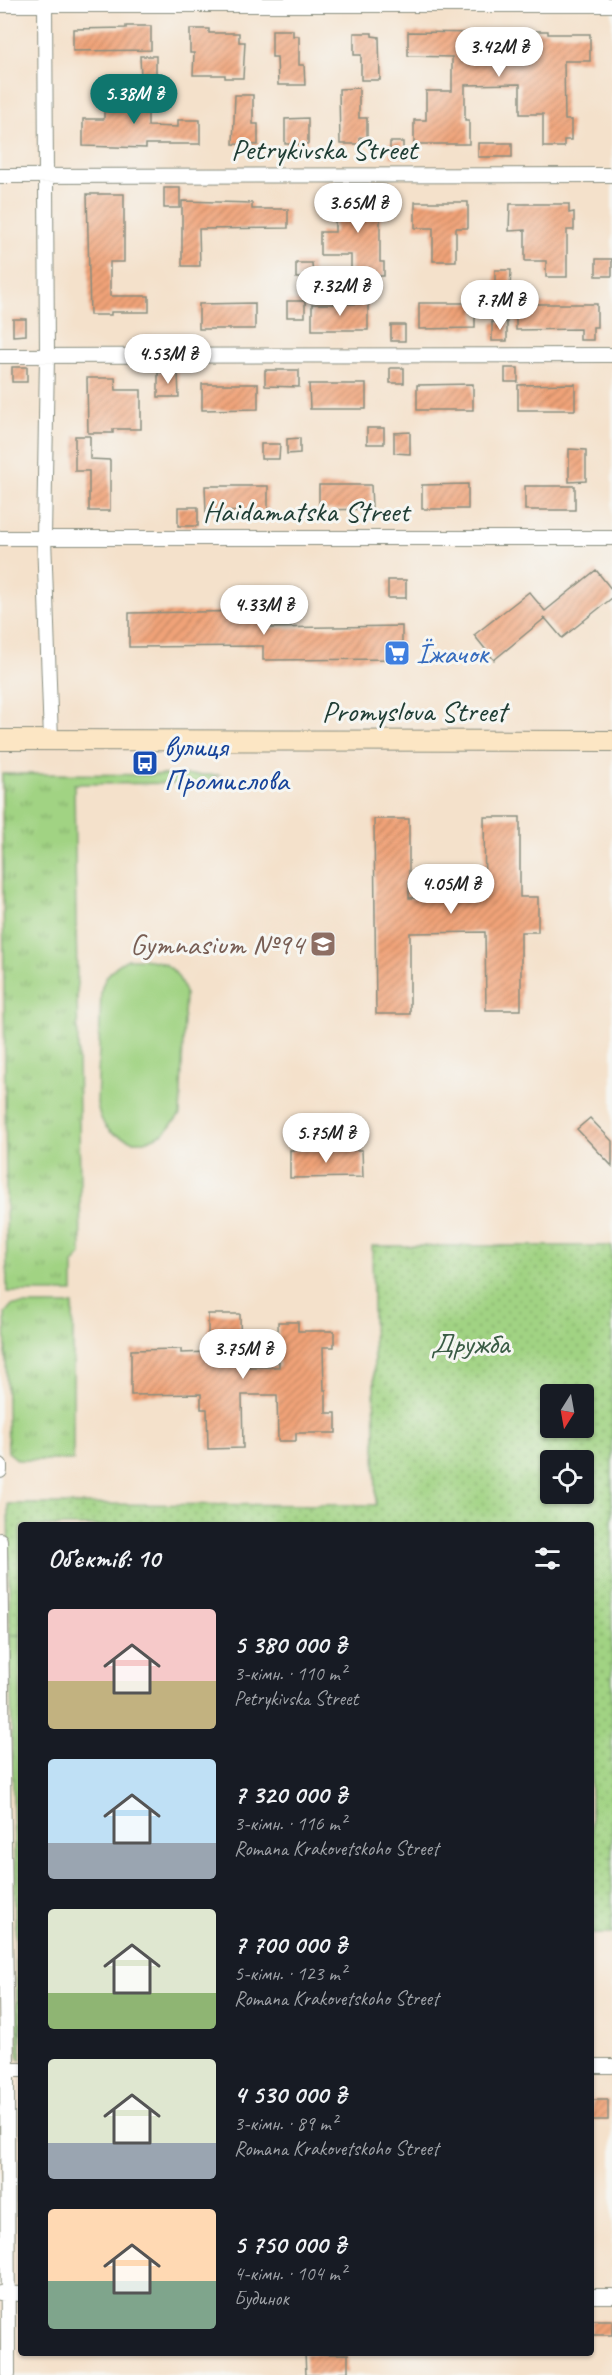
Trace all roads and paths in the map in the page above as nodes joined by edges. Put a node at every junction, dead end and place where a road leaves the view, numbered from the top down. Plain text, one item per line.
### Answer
1 (46, 2) edge
2 (0, 5) edge
3 (612, 5) edge
4 (0, 176) edge
5 (45, 176) junction
6 (612, 176) edge
7 (612, 355) edge
8 (0, 356) edge
9 (47, 356) junction
10 (0, 538) edge
11 (44, 538) junction
12 (612, 538) edge
13 (0, 740) edge
14 (51, 740) junction
15 (612, 741) edge
16 (0, 1465) edge
17 (0, 1471) edge
18 (0, 1540) edge
19 (1, 1621) edge
20 (1, 1829) edge
21 (594, 2066) edge
22 (612, 2066) edge
23 (9, 2070) edge
24 (9, 2294) edge
25 (594, 2296) edge
26 (612, 2296) edge
27 (8, 2375) edge

1 - 2 street
1 - 3 street
1 - 5 street
4 - 5 street, Petrykivska Street
5 - 6 street, Petrykivska Street
5 - 9 street
7 - 9 street
8 - 9 street
9 - 11 street
10 - 11 street, Haidamatska Street
11 - 12 street, Haidamatska Street
11 - 14 street
13 - 14 street, Promyslova Street
14 - 15 street, Promyslova Street
16 - 17 street
18 - 19 street
19 - 20 street
20 - 23 street
21 - 22 street
23 - 24 street
24 - 27 street
25 - 26 street

